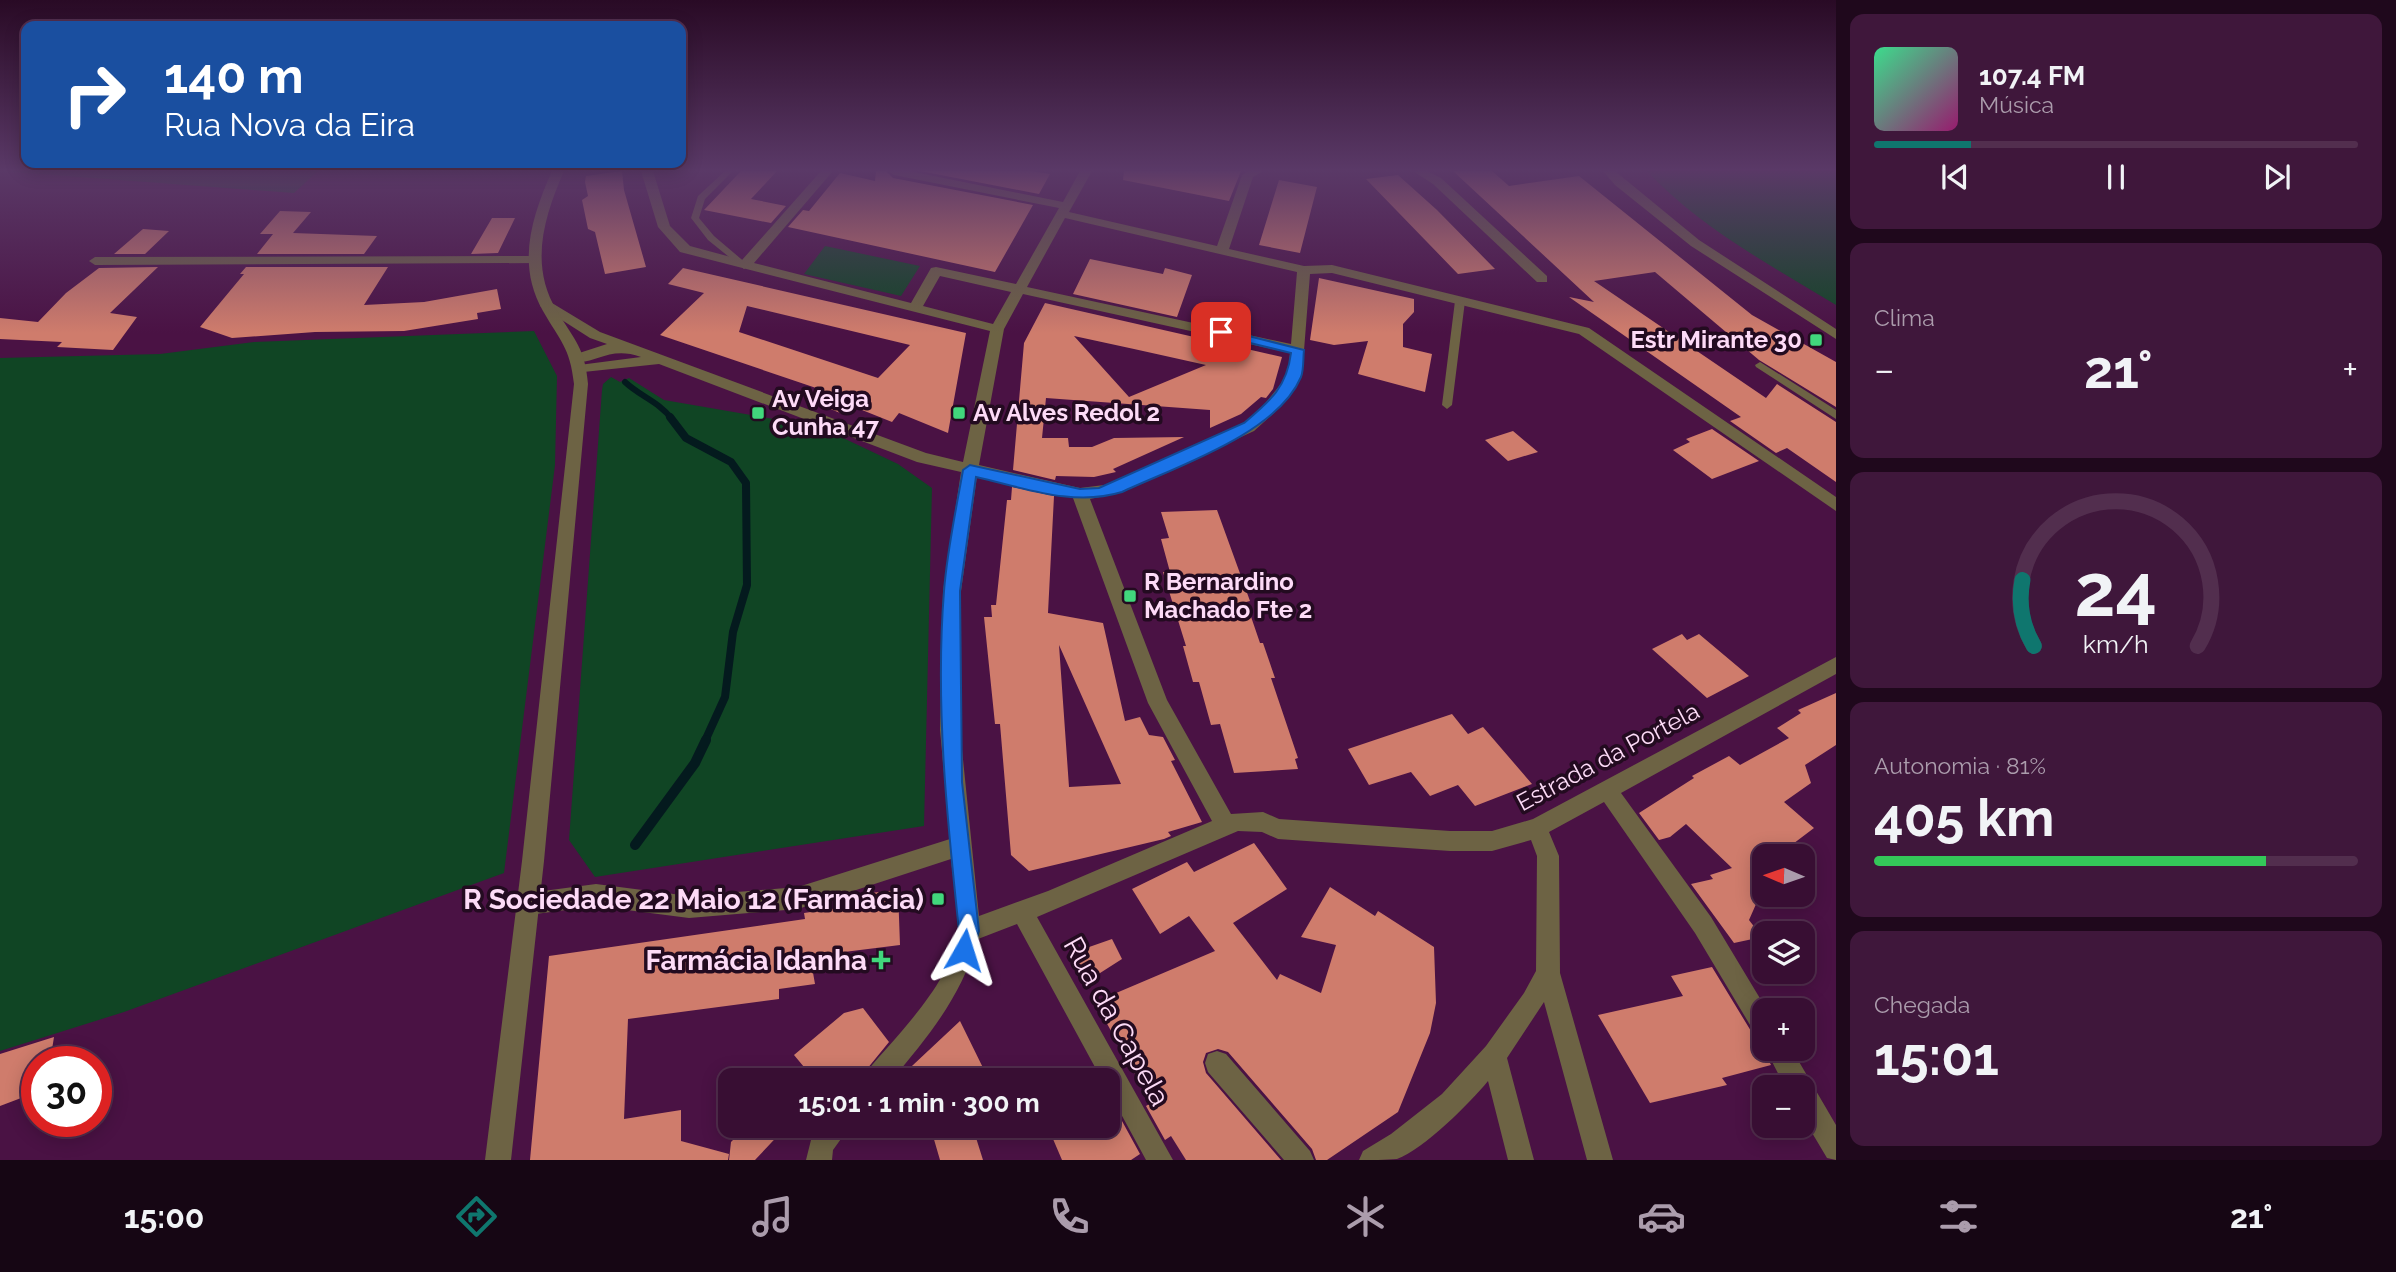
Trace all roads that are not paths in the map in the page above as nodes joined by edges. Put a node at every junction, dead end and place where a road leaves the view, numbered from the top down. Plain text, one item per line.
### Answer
1 (537, 225) edge
2 (663, 225) edge
3 (700, 225) edge
4 (779, 225) edge
5 (1056, 225) edge
6 (1124, 225) edge
7 (1231, 225) edge
8 (1484, 225) edge
9 (1673, 225) edge
10 (1222, 250) junction
11 (532, 260) junction
12 (95, 261) dead end
13 (744, 266) junction
14 (1304, 270) junction
15 (1542, 279) dead end
16 (1021, 289) junction
17 (1460, 301) junction
18 (547, 306) junction
19 (914, 309) junction
20 (997, 329) junction
21 (1836, 335) edge
22 (633, 348) junction
23 (1298, 350) junction
24 (663, 360) junction
25 (578, 364) junction
26 (1760, 365) dead end
27 (1447, 405) dead end
28 (1836, 415) edge
29 (970, 470) junction
30 (1080, 495) junction
31 (1836, 505) edge
32 (1836, 665) edge
33 (1606, 789) junction
34 (1225, 824) junction
35 (1537, 828) junction
36 (960, 846) junction
37 (528, 904) junction
38 (1022, 911) junction
39 (969, 931) junction
40 (1548, 974) junction
41 (1752, 1007) edge
42 (1494, 1055) junction
43 (1217, 1063) dead end
44 (886, 1068) edge
45 (1815, 1114) edge
46 (827, 1138) edge
47 (1836, 1149) edge
48 (498, 1160) edge
49 (819, 1160) edge
50 (1160, 1160) edge
51 (1301, 1160) edge
52 (1372, 1160) edge
53 (1521, 1160) edge
54 (1600, 1160) edge

1 - 11 street
2 - 13 street
3 - 13 lane
4 - 13 street
5 - 16 street
6 - 10 street
7 - 10 street
8 - 15 street
9 - 21 street
10 - 14 street
11 - 12 street
11 - 18 street
13 - 19 street
14 - 17 street
14 - 23 street
16 - 19 street
16 - 20 street
16 - 23 street
17 - 27 lane
17 - 31 street
18 - 22 street
18 - 25 street
19 - 20 street
20 - 29 street
22 - 24 street
22 - 25 street
23 - 30 street
24 - 25 street
24 - 29 street
25 - 37 street
26 - 28 lane
29 - 30 street
29 - 36 street
30 - 34 street
32 - 33 street, Estrada da Portela
33 - 35 street, Estrada da Portela
33 - 41 street
34 - 35 street, Estrada da Portela
34 - 38 street, Estrada da Portela
35 - 40 street
36 - 37 street
36 - 39 street
37 - 48 street
38 - 39 street, Estrada da Portela
38 - 50 street, Rua da Capela
39 - 44 street
40 - 42 street
40 - 54 street
42 - 52 street
42 - 53 street
43 - 51 street
45 - 47 street
46 - 49 street

